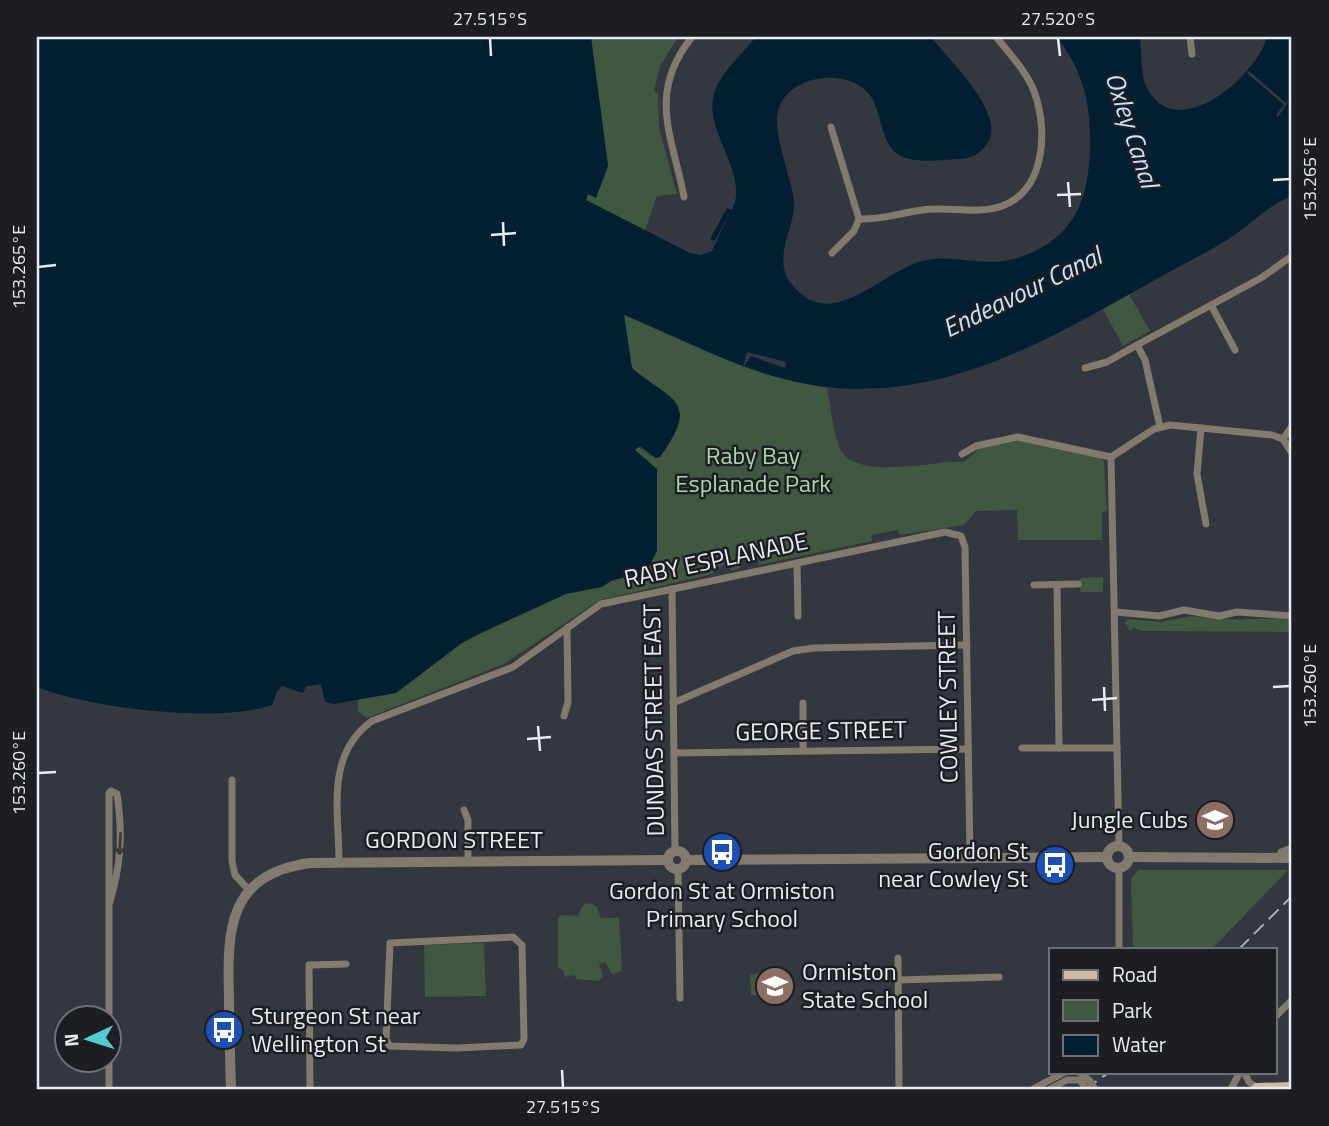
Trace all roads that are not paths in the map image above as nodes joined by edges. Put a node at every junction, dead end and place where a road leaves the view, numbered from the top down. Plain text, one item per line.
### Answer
1 (692, 37) edge
2 (996, 37) edge
3 (1190, 37) edge
4 (1192, 54) dead end
5 (831, 127) dead end
6 (684, 197) dead end
7 (859, 219) junction
8 (832, 253) dead end
9 (1292, 256) edge
10 (1211, 305) junction
11 (1137, 345) junction
12 (1234, 350) dead end
13 (1085, 368) dead end
14 (1292, 426) edge
15 (1160, 427) junction
16 (1201, 428) junction
17 (1283, 439) junction
18 (1292, 453) edge
19 (962, 454) dead end
20 (1111, 457) junction
21 (1206, 524) dead end
22 (961, 536) joint
23 (797, 562) junction
24 (1057, 584) junction
25 (1078, 584) dead end
26 (1034, 585) dead end
27 (672, 589) junction
28 (1116, 612) junction
29 (798, 615) dead end
30 (1292, 616) edge
31 (567, 628) junction
32 (967, 645) junction
33 (673, 703) junction
34 (803, 703) dead end
35 (564, 716) dead end
36 (1023, 748) dead end
37 (1059, 748) junction
38 (1117, 748) junction
39 (968, 749) junction
40 (803, 751) junction
41 (674, 753) junction
42 (232, 780) dead end
43 (464, 810) dead end
44 (1119, 846) junction
45 (1289, 850) edge
46 (671, 855) junction
47 (1259, 855) junction
48 (1130, 856) junction
49 (970, 857) junction
50 (1107, 857) junction
51 (1292, 858) edge
52 (687, 860) junction
53 (468, 861) junction
54 (339, 862) junction
55 (678, 869) junction
56 (1119, 869) junction
57 (249, 890) junction
58 (109, 905) junction
59 (1119, 948) edge
60 (898, 958) dead end
61 (346, 964) dead end
62 (999, 977) dead end
63 (898, 979) junction
64 (680, 998) dead end
65 (1292, 1000) edge
66 (1276, 1016) edge
67 (390, 1045) joint
68 (1061, 1074) edge
69 (1241, 1074) edge
70 (1243, 1074) edge
71 (1083, 1078) edge
72 (1292, 1088) edge
73 (109, 1089) edge
74 (231, 1089) edge
75 (310, 1089) edge
76 (899, 1089) edge
77 (1033, 1089) edge
78 (1050, 1089) edge
79 (1095, 1089) edge
80 (1231, 1089) edge
81 (1259, 1089) edge

1 - 6 street
2 - 7 street
3 - 4 street
5 - 7 street
7 - 8 street
9 - 10 street
10 - 11 street
10 - 12 street
11 - 13 street
11 - 15 street
14 - 17 street
15 - 16 street
15 - 20 street
16 - 17 street
16 - 21 street
17 - 18 street
19 - 20 street
20 - 28 street
22 - 23 street, RABY ESPLANADE
22 - 32 street, COWLEY STREET
23 - 27 street, RABY ESPLANADE
23 - 29 street
24 - 25 street
24 - 26 street
24 - 37 street
27 - 31 street, RABY ESPLANADE
27 - 33 street, DUNDAS STREET EAST
28 - 30 street
28 - 38 street
31 - 35 street
31 - 54 street, RABY ESPLANADE
32 - 33 street
32 - 39 street, COWLEY STREET
33 - 41 street, DUNDAS STREET EAST
34 - 40 street
36 - 37 street
37 - 38 street
38 - 44 street
39 - 40 street, GEORGE STREET
39 - 49 street, COWLEY STREET
40 - 41 street, GEORGE STREET
41 - 46 street, DUNDAS STREET EAST
42 - 57 street
43 - 53 street
44 - 48 street
44 - 50 street
45 - 47 street
46 - 52 street
46 - 53 street, GORDON STREET
46 - 55 street
47 - 48 street
47 - 51 street
48 - 56 street
49 - 50 street
49 - 52 street
50 - 56 street
52 - 55 street
53 - 54 street, GORDON STREET
54 - 57 street, GORDON STREET
55 - 64 street, DUNDAS STREET EAST
56 - 59 street
57 - 74 street
58 -> 58 street
58 - 73 street
60 - 63 street
61 - 75 street
62 - 63 street
63 - 76 street
65 - 66 street
67 - 67 street
68 - 77 street
69 - 80 street
70 - 81 street
71 - 78 street
71 - 79 street, bridge
72 - 81 main road

